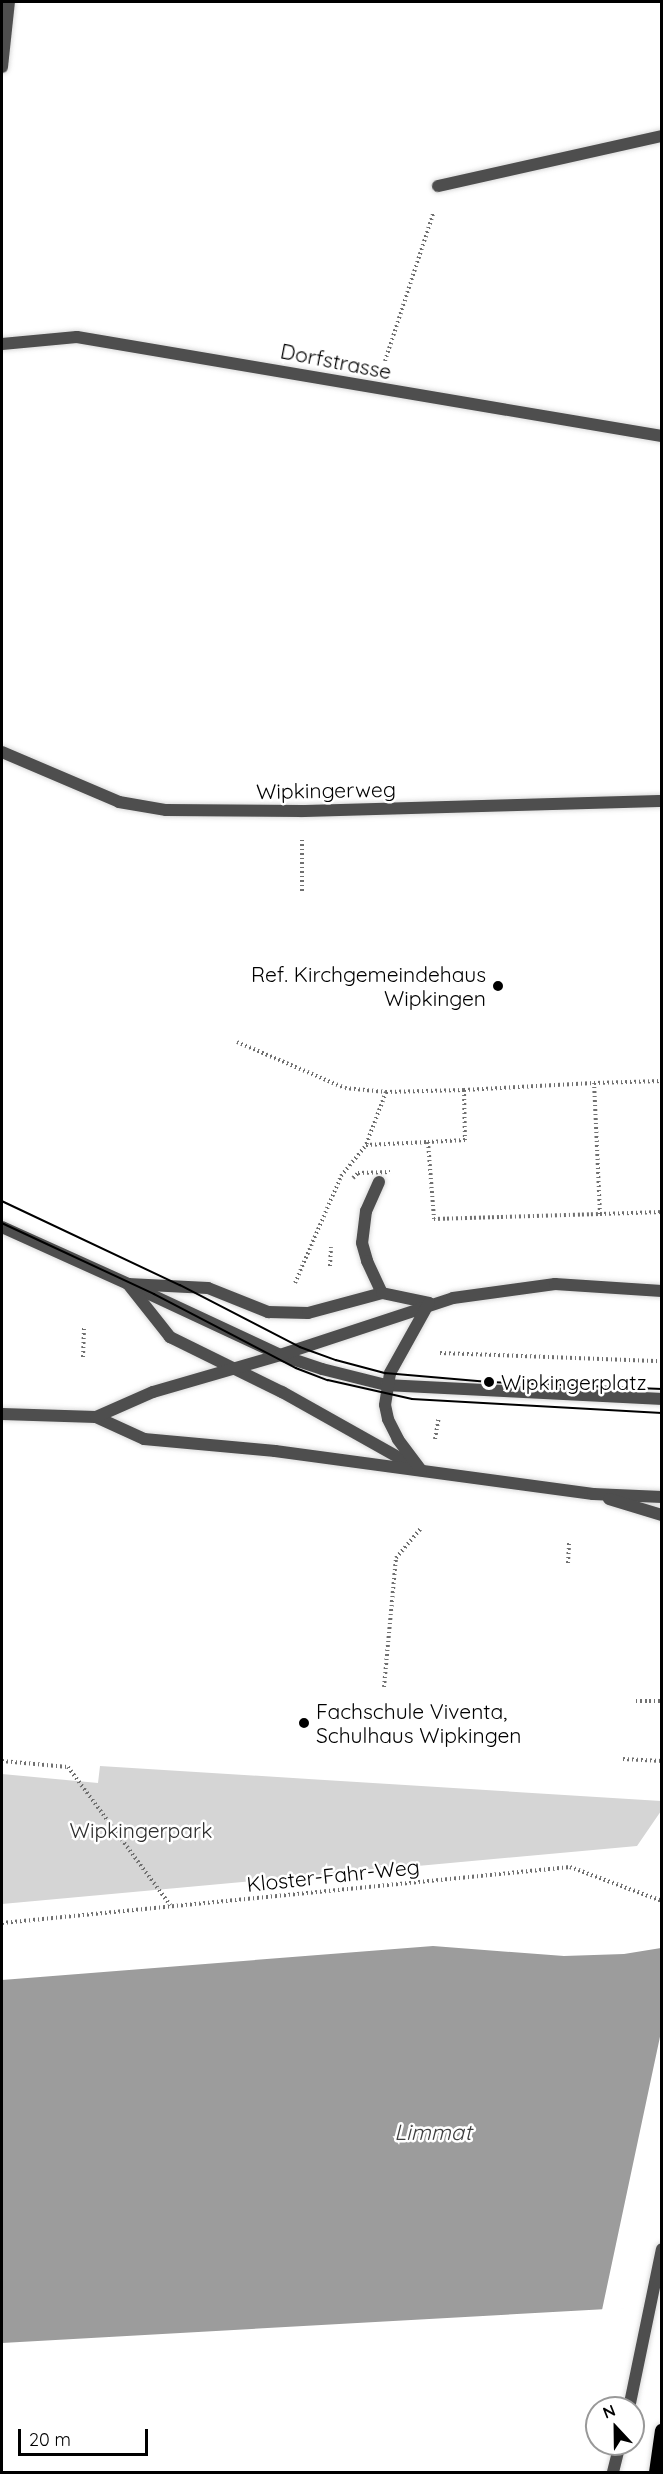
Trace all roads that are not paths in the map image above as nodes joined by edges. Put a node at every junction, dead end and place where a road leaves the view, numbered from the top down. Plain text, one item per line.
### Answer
1 (9, 2) edge
2 (2, 67) edge
3 (662, 136) edge
4 (438, 186) road end
5 (2, 344) edge
6 (662, 436) edge
7 (2, 752) edge
8 (662, 801) edge
9 (379, 1182) dead end
10 (2, 1227) edge
11 (128, 1284) junction
12 (661, 1290) edge
13 (381, 1293) junction
14 (429, 1303) junction
15 (280, 1355) junction
16 (233, 1369) junction
17 (386, 1385) junction
18 (662, 1399) edge
19 (2, 1414) edge
20 (96, 1417) junction
21 (421, 1470) junction
22 (593, 1494) junction
23 (662, 1497) edge
24 (662, 1515) edge
25 (662, 2248) edge
26 (631, 2396) edge
27 (662, 2430) edge
28 (657, 2452) junction
29 (617, 2456) edge
30 (613, 2472) edge
31 (646, 2472) edge
32 (656, 2472) edge

1 - 2 street
3 - 4 street
5 - 6 street, Dorfstrasse
7 - 8 street, Wipkingerweg
9 - 13 street
10 - 11 street
11 - 13 street
11 - 15 street
11 - 16 street
12 - 14 street
13 - 14 street
14 - 15 street
14 - 17 street
15 - 16 street
15 - 17 street
16 - 20 street
16 - 21 street
17 - 18 street
17 - 21 street
19 - 20 street
20 - 21 street
21 - 22 street
22 - 23 street
22 - 24 street
25 - 26 street
27 - 28 main road
28 - 31 main road
28 - 32 main road
29 - 30 street

